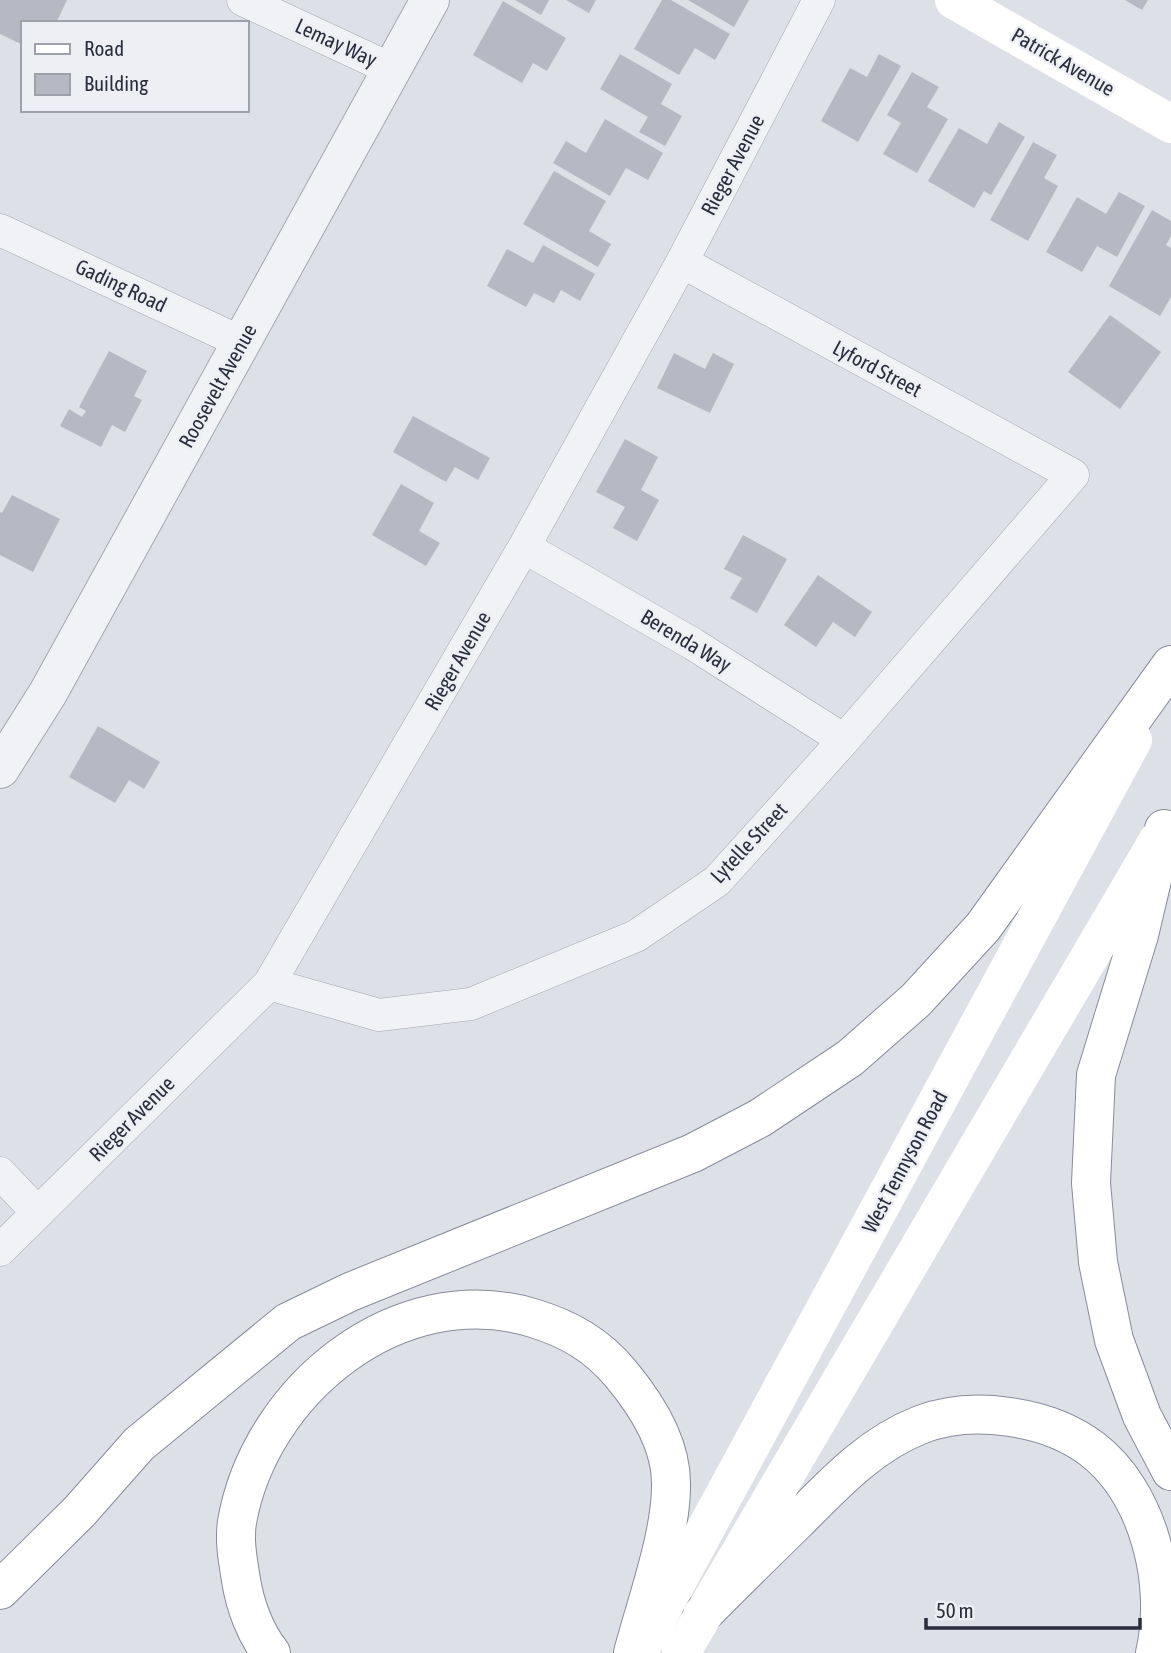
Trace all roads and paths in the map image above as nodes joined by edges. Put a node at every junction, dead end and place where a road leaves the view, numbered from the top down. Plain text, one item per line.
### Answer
1 (243, 0) edge
2 (429, 0) edge
3 (818, 0) edge
4 (954, 0) edge
5 (391, 69) junction
6 (1171, 124) edge
7 (0, 230) edge
8 (682, 262) junction
9 (243, 342) junction
10 (1073, 475) joint
11 (524, 547) junction
12 (1171, 668) edge
13 (844, 740) junction
14 (0, 769) edge
15 (1167, 823) edge
16 (269, 984) junction
17 (0, 1174) edge
18 (38, 1213) junction
19 (0, 1250) edge
20 (1171, 1471) edge
21 (0, 1590) edge
22 (702, 1615) junction
23 (271, 1653) edge
24 (635, 1653) edge
25 (681, 1653) edge
26 (1155, 1653) edge

1 - 5 street, Lemay Way
2 - 5 street, Roosevelt Avenue
3 - 8 street, Rieger Avenue
4 - 6 main road, Patrick Avenue
5 - 9 street, Roosevelt Avenue
7 - 9 street, Gading Road
8 - 10 street, Lyford Street
8 - 11 street, Rieger Avenue
9 - 14 street, Roosevelt Avenue
10 - 13 street, Lytelle Street
11 - 13 street, Berenda Way
11 - 16 street, Rieger Avenue
12 - 21 main road
12 - 24 main road, West Tennyson Road
13 - 16 street, Lytelle Street
15 - 20 main road
15 - 22 main road
16 - 18 street, Rieger Avenue
17 - 18 street
18 - 19 street, Rieger Avenue
22 - 25 main road
22 - 26 main road
23 - 24 main road

